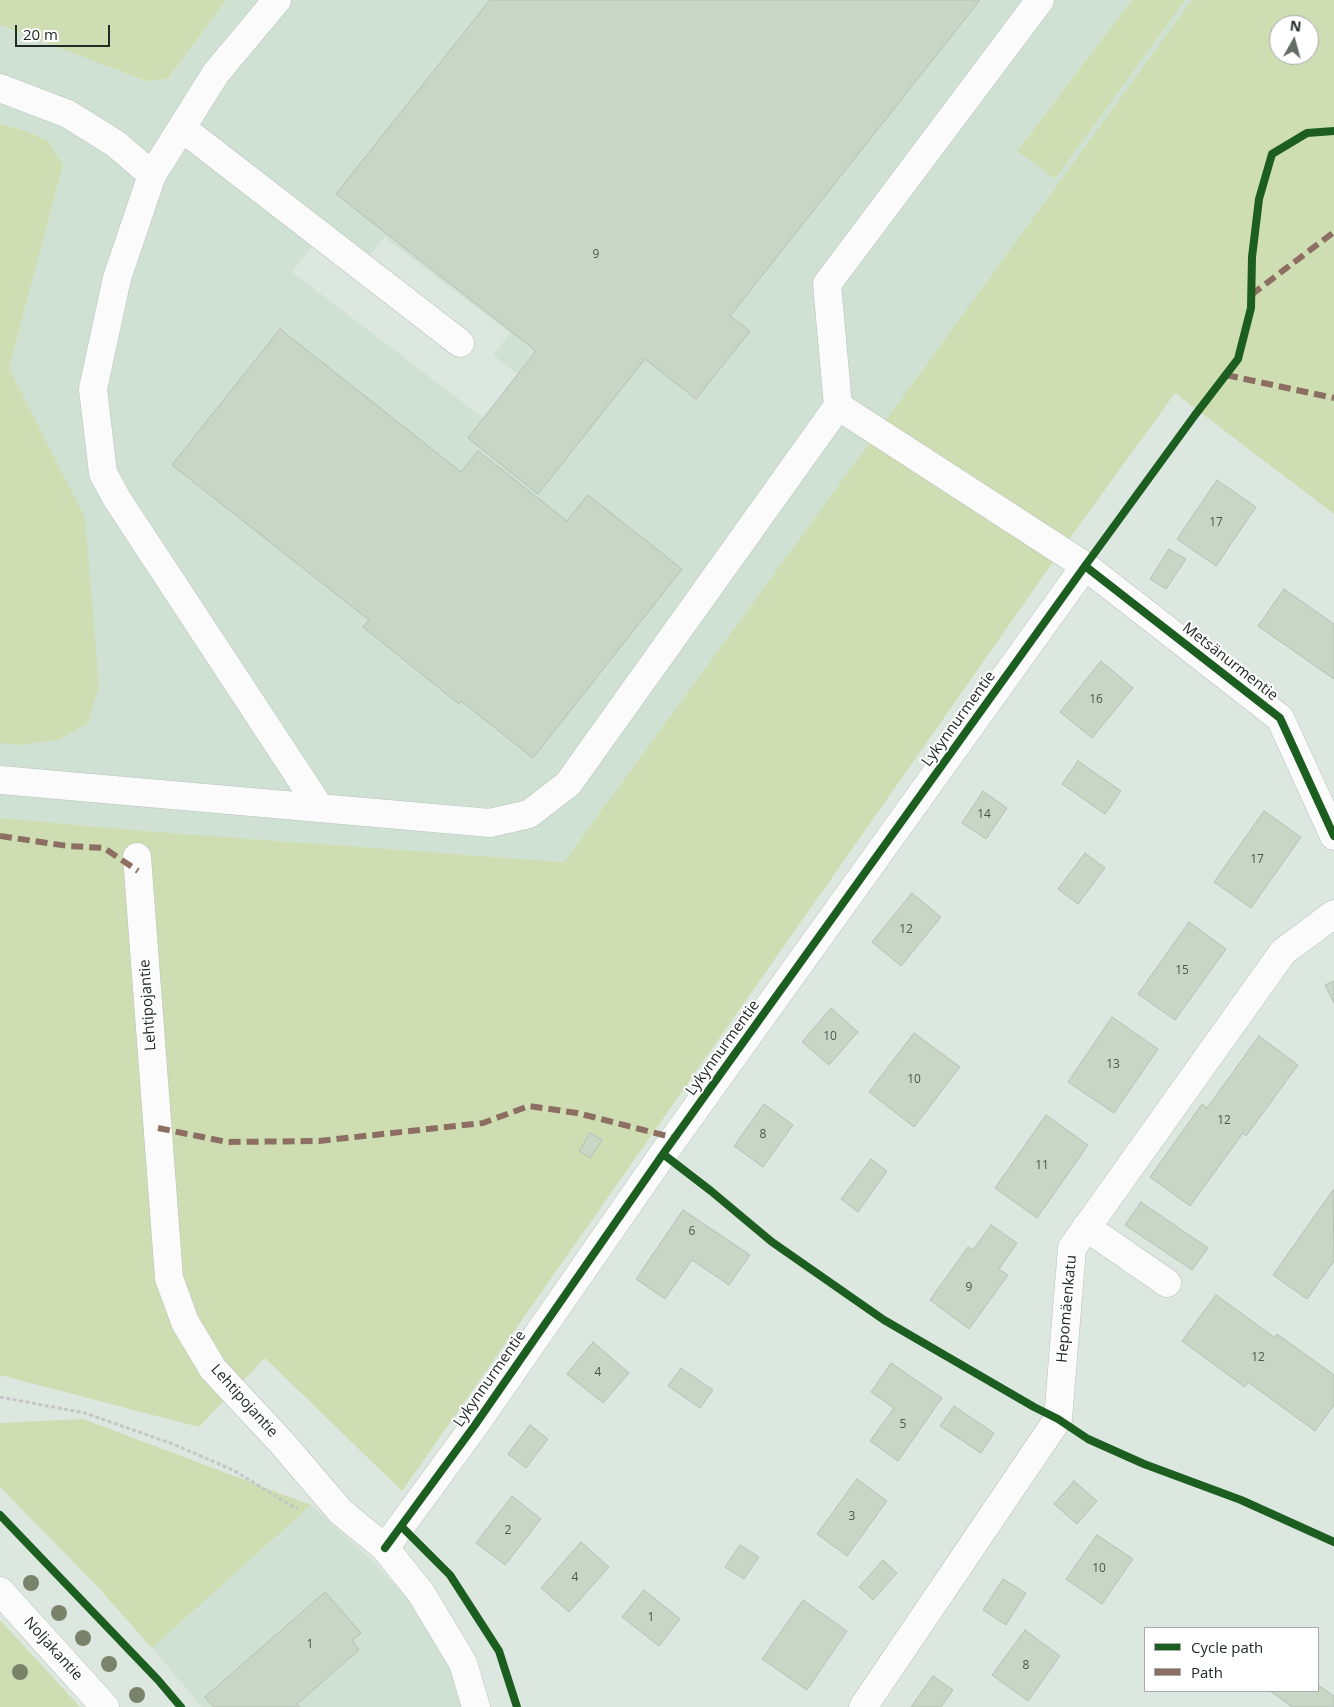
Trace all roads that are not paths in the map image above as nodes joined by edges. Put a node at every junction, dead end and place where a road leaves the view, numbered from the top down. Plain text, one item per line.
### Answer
1 (276, 0) edge
2 (1040, 0) edge
3 (0, 88) edge
4 (182, 128) junction
5 (152, 175) junction
6 (460, 343) dead end
7 (838, 406) junction
8 (1085, 566) junction
9 (0, 780) edge
10 (320, 808) junction
11 (1334, 836) edge
12 (137, 857) dead end
13 (1334, 914) edge
14 (1086, 1227) junction
15 (1167, 1283) dead end
16 (384, 1548) junction
17 (0, 1591) edge
18 (105, 1707) edge
19 (476, 1707) edge
20 (863, 1707) edge

1 - 4 street
2 - 7 street
3 - 5 street
4 - 5 street
4 - 6 street
5 - 10 street
7 - 8 street, Metsänurmentie
7 - 10 street
8 - 11 street, Metsänurmentie
8 - 16 street, Lykynnurmentie
9 - 10 street
12 - 16 street, Lehtipojantie
13 - 14 street, Hepomäenkatu
14 - 15 street
14 - 20 street, Hepomäenkatu
16 - 19 street, Lehtipojantie
17 - 18 street, Noljakantie

